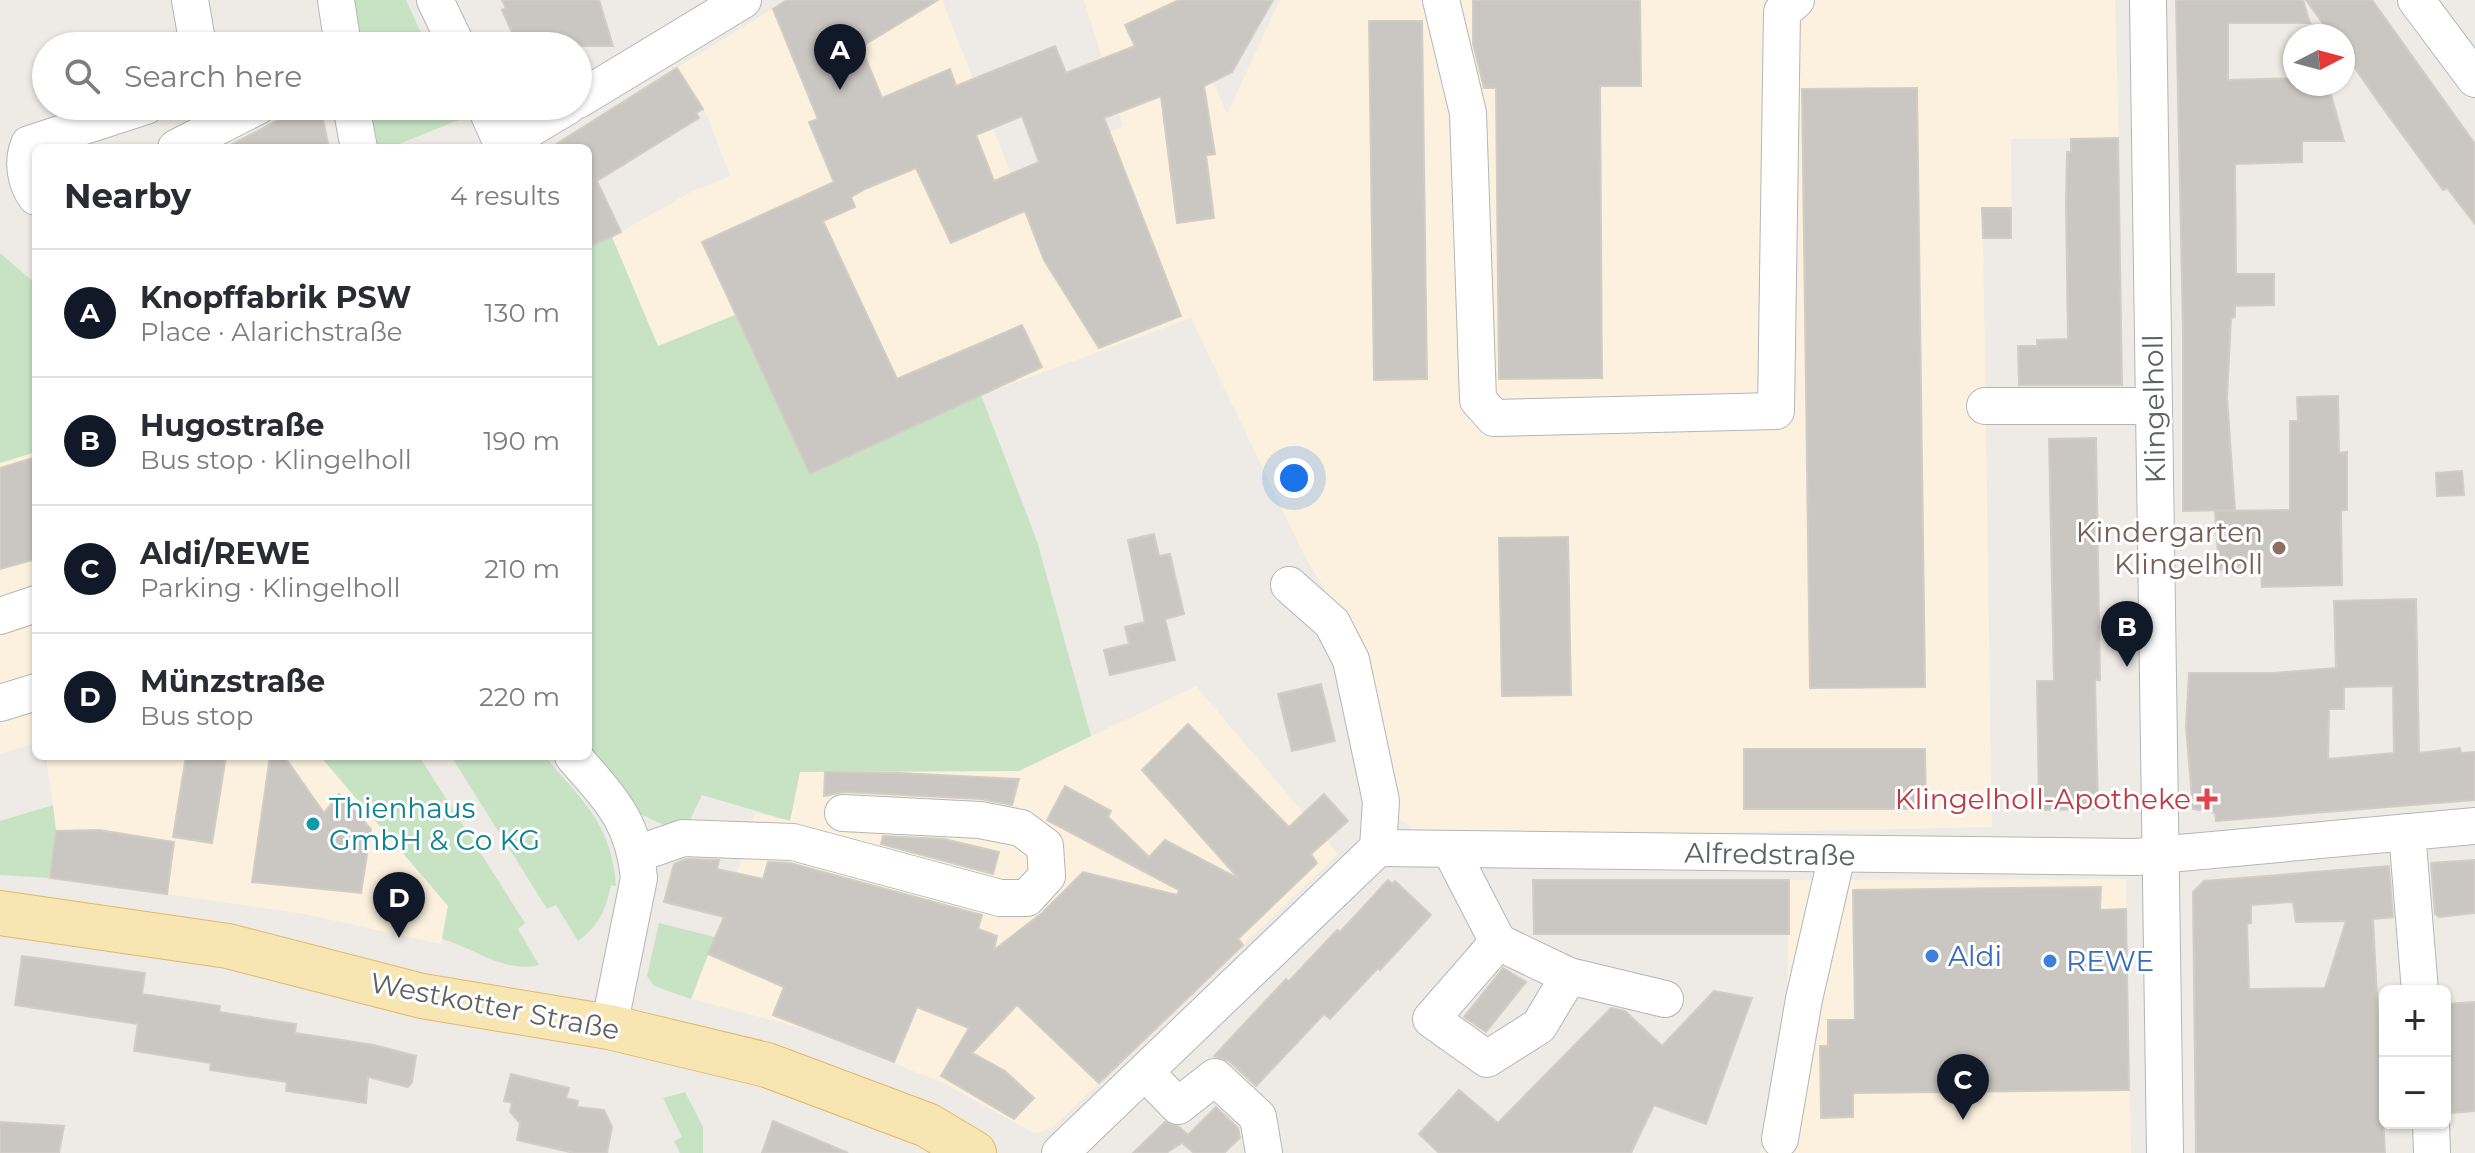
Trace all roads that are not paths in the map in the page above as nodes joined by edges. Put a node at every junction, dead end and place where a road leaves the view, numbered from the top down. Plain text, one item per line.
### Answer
1 (190, 0) edge
2 (336, 0) edge
3 (435, 0) edge
4 (743, 0) edge
5 (1441, 0) edge
6 (1796, 0) edge
7 (2148, 0) edge
8 (2416, 0) edge
9 (196, 32) edge
10 (341, 32) edge
11 (450, 32) edge
12 (2475, 79) edge
13 (592, 92) edge
14 (103, 120) edge
15 (231, 120) edge
16 (354, 120) edge
17 (492, 120) edge
18 (546, 120) edge
19 (185, 144) edge
20 (358, 144) edge
21 (503, 144) edge
22 (507, 144) edge
23 (32, 188) edge
24 (1985, 406) dead end
25 (2154, 406) junction
26 (1289, 585) dead end
27 (32, 605) edge
28 (0, 616) edge
29 (32, 693) edge
30 (0, 703) edge
31 (577, 760) edge
32 (843, 813) dead end
33 (2475, 826) edge
34 (2407, 832) junction
35 (1378, 848) junction
36 (1450, 849) junction
37 (637, 854) junction
38 (1837, 855) junction
39 (2161, 856) junction
40 (0, 913) edge
41 (1498, 942) junction
42 (1569, 976) junction
43 (2420, 985) edge
44 (1665, 999) dead end
45 (609, 1027) junction
46 (1145, 1072) junction
47 (2431, 1129) edge
48 (1780, 1139) dead end
49 (974, 1153) edge
50 (1060, 1153) edge
51 (1264, 1153) edge
52 (2165, 1153) edge
53 (2432, 1153) edge

1 - 9 street
2 - 10 street
3 - 11 street
4 - 13 street
5 - 6 street
7 - 25 street, Klingelholl
8 - 12 street
14 - 23 street
15 - 19 street
16 - 20 street
17 - 21 street
18 - 22 street
24 - 25 street
25 - 39 street, Klingelholl
26 - 35 street
27 - 28 street
29 - 30 street
31 - 37 street
32 - 37 street
33 - 34 street, Alfredstraße
34 - 39 street, Alfredstraße
34 - 43 street
35 - 36 street, Alfredstraße
35 - 46 street
36 - 38 street, Alfredstraße
36 - 41 street
37 - 45 street
38 - 39 street, Alfredstraße
38 - 48 street
39 - 52 street, Klingelholl
40 - 45 main road, Westkotter Straße
41 - 42 street
41 - 42 street
42 - 44 street
45 - 49 main road, Westkotter Straße
46 - 50 street
46 - 51 street
47 - 53 street

